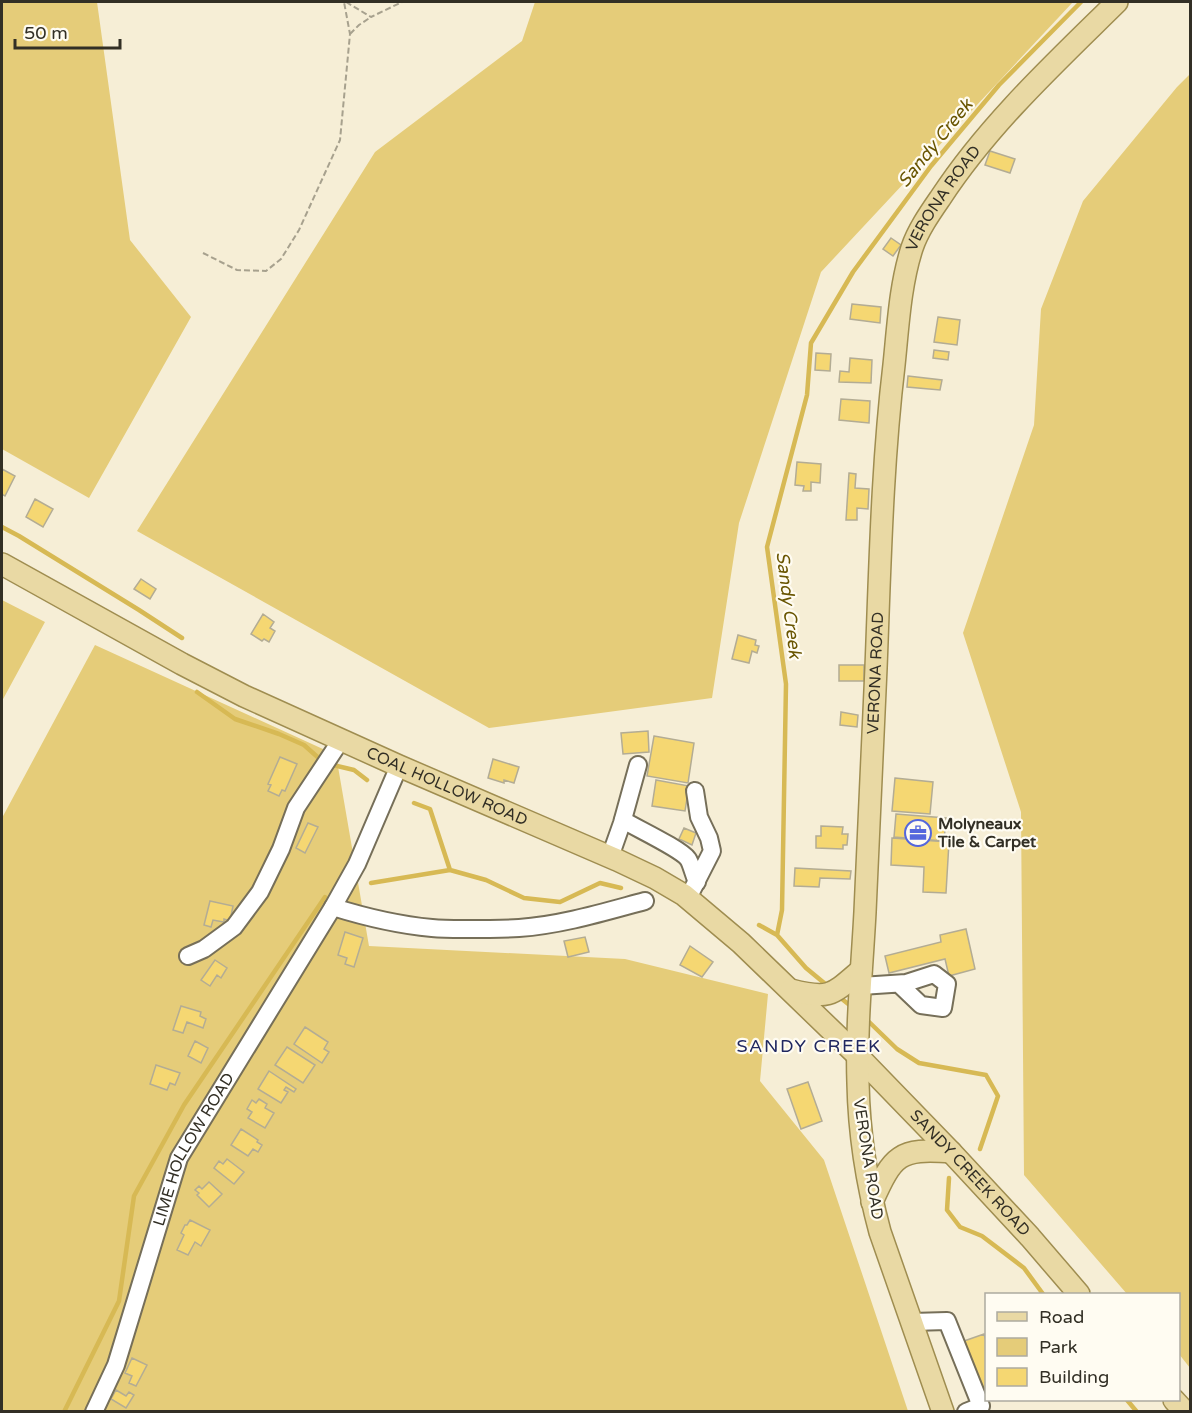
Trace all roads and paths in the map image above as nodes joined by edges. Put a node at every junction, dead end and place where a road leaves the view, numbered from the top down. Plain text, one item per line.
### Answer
1 (345, 2) edge
2 (402, 2) edge
3 (1117, 2) edge
4 (371, 17) junction
5 (350, 34) junction
6 (203, 253) dead end
7 (2, 564) edge
8 (331, 753) junction
9 (638, 765) dead end
10 (399, 766) junction
11 (695, 791) dead end
12 (623, 820) junction
13 (610, 857) junction
14 (693, 890) junction
15 (645, 901) dead end
16 (333, 907) junction
17 (188, 956) dead end
18 (899, 984) dead end
19 (790, 990) junction
20 (850, 994) junction
21 (857, 1055) junction
22 (951, 1152) junction
23 (872, 1202) junction
24 (1078, 1293) edge
25 (912, 1322) junction
26 (94, 1412) edge
27 (943, 1412) edge
28 (966, 1412) edge

1 - 4 path
1 - 5 path
2 - 4 path
3 - 20 main road, VERONA ROAD
4 - 5 path
5 - 6 path
7 - 8 main road, COAL HOLLOW ROAD
8 - 10 main road, COAL HOLLOW ROAD
8 - 17 street
9 - 12 street
10 - 13 main road, COAL HOLLOW ROAD
10 - 16 street, LIME HOLLOW ROAD
11 - 14 street
12 - 13 street
12 - 14 street
13 - 14 main road, COAL HOLLOW ROAD
14 - 19 main road, COAL HOLLOW ROAD
15 - 16 street
16 - 26 street, LIME HOLLOW ROAD
18 - 20 street
19 - 20 main road
19 - 21 main road, COAL HOLLOW ROAD
20 - 21 main road, VERONA ROAD
21 - 22 main road, SANDY CREEK ROAD
21 - 23 main road, VERONA ROAD
22 - 23 main road
22 - 24 main road, SANDY CREEK ROAD
23 - 25 main road, VERONA ROAD
25 - 27 main road, VERONA ROAD
25 - 28 street

